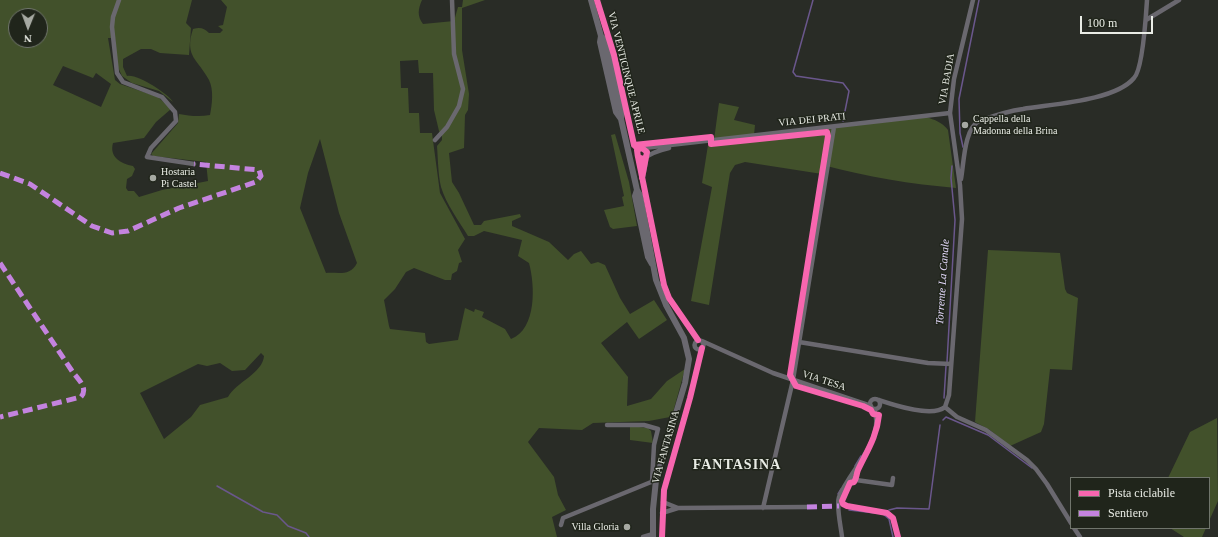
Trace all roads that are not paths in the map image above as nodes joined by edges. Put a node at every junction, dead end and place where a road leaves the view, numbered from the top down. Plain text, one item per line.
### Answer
1 (119, 0) edge
2 (452, 0) edge
3 (592, 0) edge
4 (597, 0) edge
5 (973, 0) edge
6 (1147, 0) edge
7 (1179, 0) edge
8 (1146, 20) junction
9 (950, 113) junction
10 (834, 127) junction
11 (436, 140) dead end
12 (677, 145) junction
13 (644, 148) junction
14 (638, 149) junction
15 (628, 151) junction
16 (646, 156) junction
17 (637, 157) junction
18 (630, 159) junction
19 (194, 164) dead end
20 (642, 178) junction
21 (960, 185) junction
22 (688, 328) junction
23 (799, 342) junction
24 (701, 344) junction
25 (694, 346) junction
26 (698, 364) junction
27 (950, 364) junction
28 (793, 380) junction
29 (879, 400) junction
30 (887, 403) junction
31 (872, 405) junction
32 (880, 406) junction
33 (946, 407) junction
34 (876, 415) junction
35 (607, 425) dead end
36 (851, 477) junction
37 (893, 478) dead end
38 (654, 481) junction
39 (663, 502) junction
40 (847, 506) dead end
41 (807, 507) dead end
42 (678, 508) junction
43 (763, 508) junction
44 (662, 514) junction
45 (1070, 521) edge
46 (561, 525) dead end
47 (653, 536) edge
48 (643, 537) edge
49 (662, 537) edge
50 (842, 537) edge
51 (898, 537) edge

1 - 19 street
2 - 11 street
3 - 15 street, VIA VENTICINQUE APRILE
4 - 14 street, VIA VENTICINQUE APRILE
5 - 9 street, VIA BADIA
6 - 8 street
7 - 8 street
8 - 21 street
9 - 10 street, VIA DEI PRATI
9 - 21 street, VIA BADIA
10 - 12 street, VIA DEI PRATI
10 - 23 street
12 - 13 street, VIA DEI PRATI
12 - 16 street, VIA DEI PRATI
13 - 14 street, VIA DEI PRATI
13 - 16 street
14 - 15 street, VIA DEI PRATI
14 - 17 street
15 - 18 street, VIA VENTICINQUE APRILE
16 - 17 street, VIA DEI PRATI
16 - 20 street
17 - 18 street, VIA DEI PRATI
17 - 20 street
18 - 38 street, VIA VENTICINQUE APRILE
20 - 22 street
21 - 27 street
22 - 24 street
22 - 25 street
23 - 27 street
23 - 28 street
24 - 25 street
24 - 25 street
24 - 26 street, VIA FANTASINA
24 - 28 street, VIA TESA
25 - 26 street, VIA FANTASINA
26 - 39 street, VIA FANTASINA
27 - 33 street
28 - 31 street, VIA TESA
28 - 43 street
29 - 30 street
29 - 31 street
29 - 32 street
30 - 32 street
30 - 33 street
31 - 32 street
31 - 34 street
32 - 34 street
33 - 45 street
34 - 36 street
35 - 38 street
36 - 37 street
36 - 50 street
38 - 46 street, VIA FANTASINA
38 - 47 street, VIA FANTASINA
39 - 42 street
39 - 44 street, VIA FANTASINA
40 - 51 street
41 - 43 street
42 - 43 street
42 - 44 street
44 - 49 street, VIA FANTASINA
47 - 48 street

